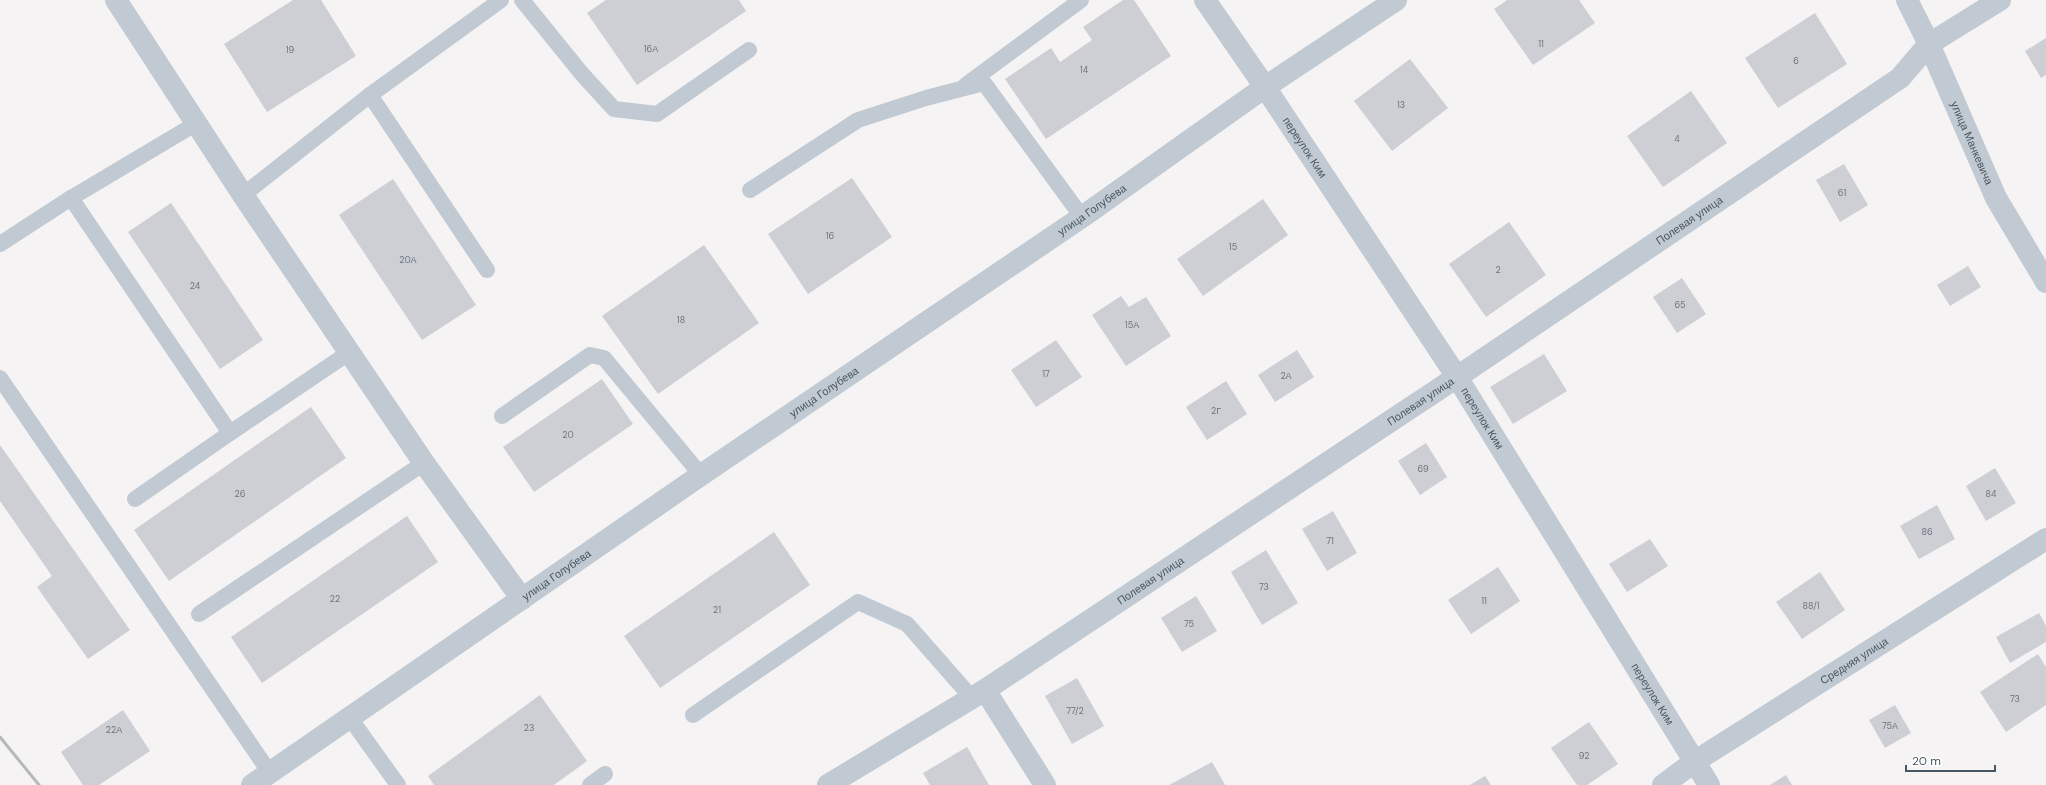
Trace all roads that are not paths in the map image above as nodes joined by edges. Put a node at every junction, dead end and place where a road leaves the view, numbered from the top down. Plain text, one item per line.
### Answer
1 (116, 0) edge
2 (501, 0) edge
3 (522, 0) edge
4 (1081, 0) edge
5 (1205, 0) edge
6 (1396, 0) edge
7 (1907, 0) edge
8 (2000, 0) edge
9 (1928, 44) junction
10 (749, 50) dead end
11 (1265, 87) junction
12 (958, 90) junction
13 (370, 95) junction
14 (197, 122) junction
15 (750, 190) dead end
16 (243, 195) junction
17 (72, 198) junction
18 (1082, 217) junction
19 (0, 244) edge
20 (487, 270) dead end
21 (2046, 282) edge
22 (350, 352) junction
23 (1457, 377) junction
24 (0, 378) edge
25 (502, 416) dead end
26 (230, 433) junction
27 (424, 463) junction
28 (701, 475) junction
29 (135, 499) dead end
30 (2046, 540) edge
31 (522, 599) junction
32 (199, 614) dead end
33 (979, 694) junction
34 (694, 715) dead end
35 (350, 718) junction
36 (1694, 762) junction
37 (270, 773) junction
38 (605, 774) dead end
39 (252, 785) edge
40 (398, 785) edge
41 (590, 785) edge
42 (828, 785) edge
43 (1045, 785) edge
44 (1663, 785) edge
45 (1709, 785) edge

1 - 14 street
2 - 13 lane
3 - 10 lane
4 - 12 lane
5 - 11 street, переулок Ким
6 - 11 street, улица Голубева
7 - 9 street, улица Манкевича
8 - 9 street, Полевая улица
9 - 21 street, улица Манкевича
9 - 23 street, Полевая улица
11 - 18 street, улица Голубева
11 - 23 street, переулок Ким
12 - 15 lane
12 - 18 lane
13 - 16 lane
13 - 20 lane
14 - 16 street
14 - 17 lane
16 - 22 street
17 - 19 lane
17 - 26 lane
18 - 28 street, улица Голубева
22 - 26 lane
22 - 27 street
23 - 33 street, Полевая улица
23 - 36 street, переулок Ким
24 - 37 lane
25 - 28 lane
26 - 29 lane
27 - 31 street
27 - 32 lane
28 - 31 street, улица Голубева
30 - 36 street, Средняя улица
31 - 35 street, улица Голубева
33 - 34 lane
33 - 42 street, Полевая улица
33 - 43 street
35 - 37 street, улица Голубева
35 - 40 lane
36 - 44 street, Средняя улица
36 - 45 street, переулок Ким
37 - 39 street, улица Голубева
38 - 41 lane

